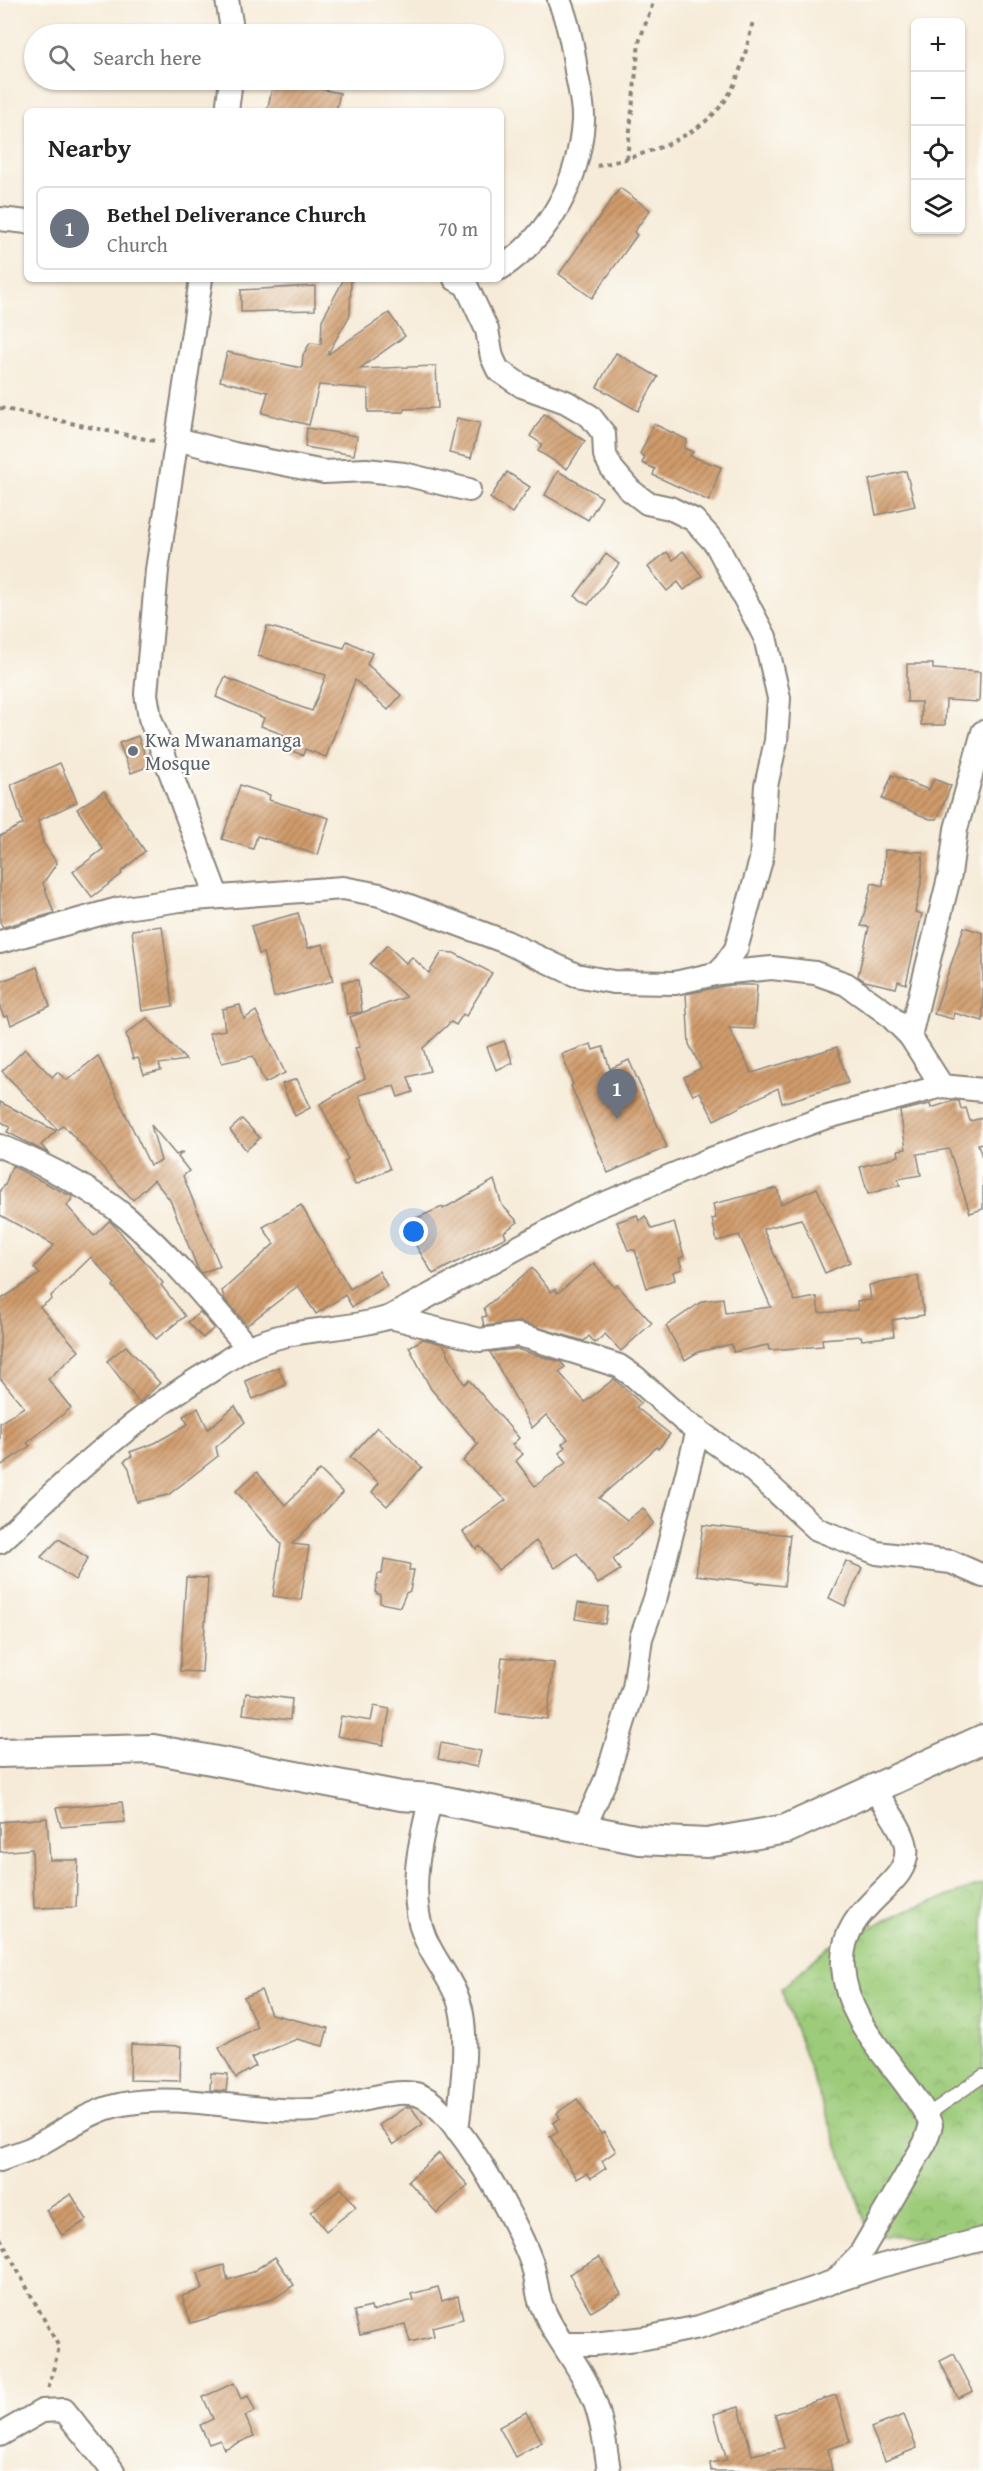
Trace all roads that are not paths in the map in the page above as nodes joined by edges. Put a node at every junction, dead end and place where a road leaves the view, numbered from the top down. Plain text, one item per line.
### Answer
1 (227, 0) edge
2 (559, 0) edge
3 (231, 24) edge
4 (230, 90) edge
5 (227, 108) edge
6 (0, 219) edge
7 (24, 222) edge
8 (504, 266) edge
9 (199, 282) edge
10 (468, 282) edge
11 (177, 442) junction
12 (469, 490) dead end
13 (983, 732) edge
14 (217, 896) junction
15 (0, 942) edge
16 (720, 973) junction
17 (910, 1036) junction
18 (942, 1086) junction
19 (983, 1090) edge
20 (0, 1146) edge
21 (390, 1317) junction
22 (249, 1348) junction
23 (698, 1430) junction
24 (0, 1542) edge
25 (983, 1576) edge
26 (983, 1739) edge
27 (0, 1753) edge
28 (875, 1790) junction
29 (431, 1798) junction
30 (584, 1830) junction
31 (983, 2076) edge
32 (927, 2115) junction
33 (457, 2130) junction
34 (0, 2160) edge
35 (983, 2239) edge
36 (835, 2281) junction
37 (564, 2344) junction
38 (0, 2435) edge
39 (113, 2471) edge
40 (609, 2471) edge

1 - 3 street
2 - 8 street
4 - 5 street
6 - 7 street
9 - 11 street
10 - 16 street
11 - 12 street
11 - 14 street
13 - 17 street
14 - 15 street
14 - 16 street
16 - 17 street
17 - 18 street
18 - 19 street
18 - 21 street
20 - 22 street
21 - 22 street
21 - 23 street
22 - 24 street
23 - 25 street
23 - 30 street
26 - 28 street
27 - 29 street
28 - 30 street
28 - 32 street
29 - 30 street
29 - 33 street
31 - 32 lane
32 - 36 street
33 - 34 street
33 - 37 street
35 - 36 street
36 - 37 street
37 - 40 street
38 - 39 street

